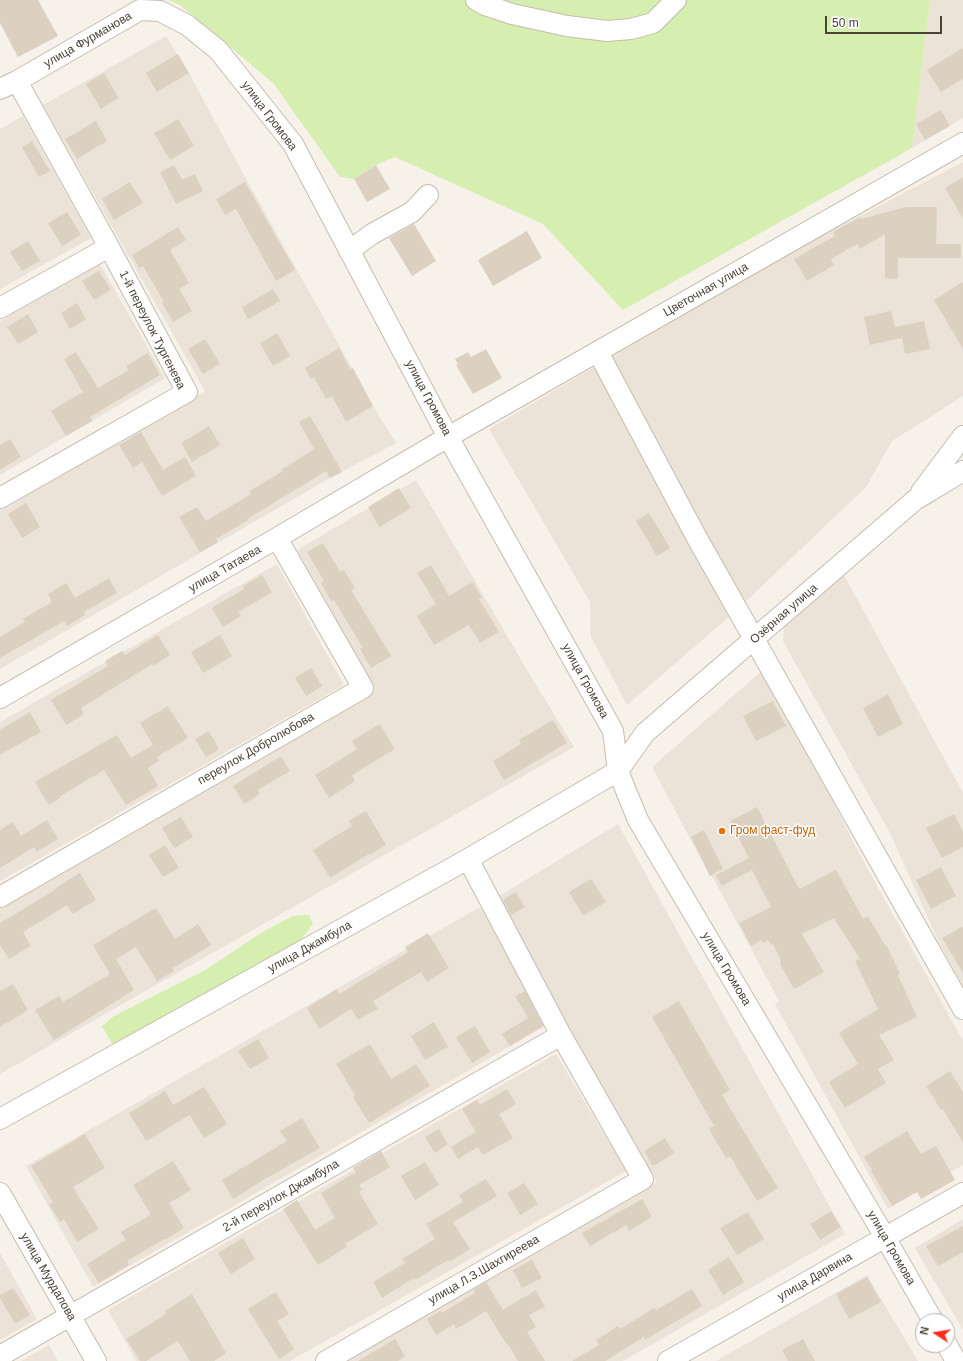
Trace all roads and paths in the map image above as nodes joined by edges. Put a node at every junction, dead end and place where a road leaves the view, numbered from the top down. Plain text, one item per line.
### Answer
1 (476, 0) edge
2 (676, 0) edge
3 (218, 50) joint
4 (9, 85) edge
5 (963, 143) edge
6 (428, 195) dead end
7 (109, 247) junction
8 (349, 251) junction
9 (0, 308) edge
10 (598, 352) junction
11 (963, 436) edge
12 (448, 437) junction
13 (963, 472) edge
14 (0, 498) edge
15 (915, 500) junction
16 (277, 538) junction
17 (754, 639) junction
18 (0, 698) edge
19 (618, 771) junction
20 (468, 859) junction
21 (0, 897) edge
22 (963, 1009) edge
23 (561, 1035) junction
24 (0, 1119) edge
25 (0, 1193) edge
26 (963, 1193) edge
27 (885, 1237) junction
28 (928, 1313) edge
29 (70, 1316) junction
30 (0, 1356) edge
31 (96, 1361) edge
32 (326, 1361) edge
33 (668, 1361) edge

1 - 2 street
3 - 4 street, улица Фурманова
3 - 8 street, улица Громова
4 - 7 street, 1-й переулок Тургенева
5 - 10 street, Цветочная улица
6 - 8 street
7 - 9 street
7 - 14 street, 1-й переулок Тургенева
8 - 12 street, улица Громова
10 - 12 street, Цветочная улица
10 - 17 street
11 - 15 street
12 - 16 street, улица Татаева
12 - 19 street, улица Громова
13 - 15 street, Озёрная улица
15 - 17 street, Озёрная улица
16 - 18 street, улица Татаева
16 - 21 street, переулок Добролюбова
17 - 19 street, Озёрная улица
17 - 22 street
19 - 20 street, улица Джамбула
19 - 27 street, улица Громова
20 - 23 street
20 - 24 street, улица Джамбула
23 - 29 street, 2-й переулок Джамбула
23 - 32 street, улица Л.З.Шахгиреева
25 - 29 street, улица Мурдалова
26 - 27 street, улица Дарвина
27 - 28 street, улица Громова
27 - 33 street, улица Дарвина
29 - 30 street, 2-й переулок Джамбула
29 - 31 street, улица Мурдалова

